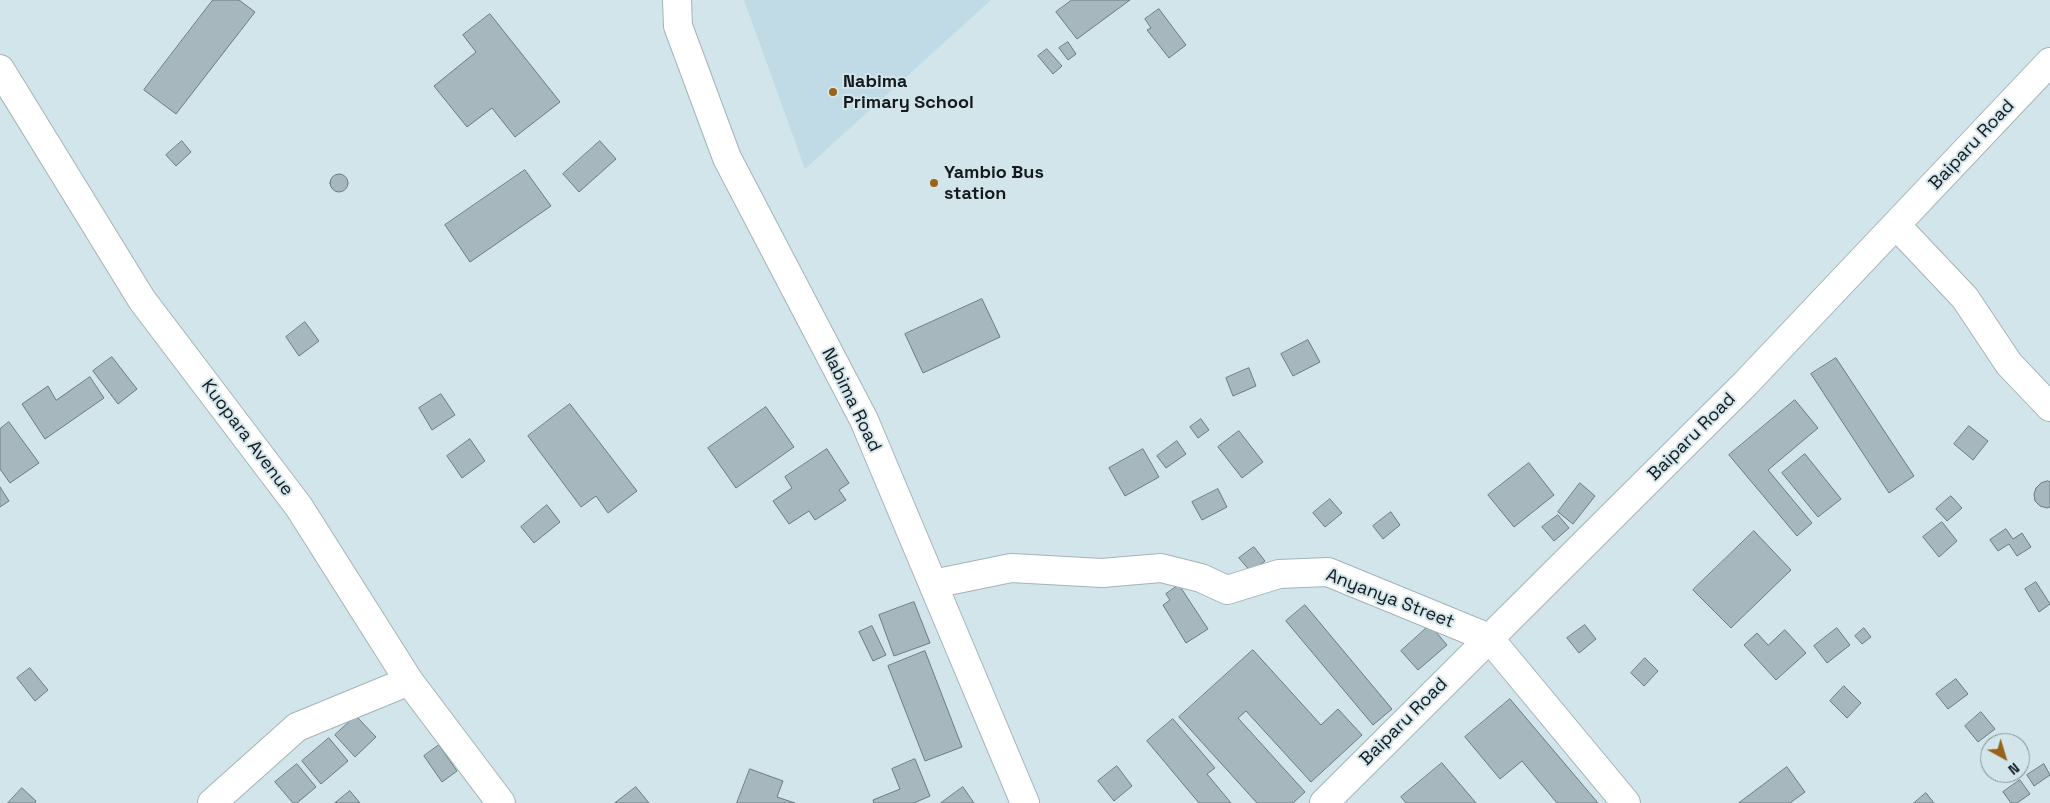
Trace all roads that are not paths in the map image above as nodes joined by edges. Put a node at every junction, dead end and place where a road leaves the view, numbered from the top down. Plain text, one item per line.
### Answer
1 (677, 0) edge
2 (2050, 62) edge
3 (0, 69) edge
4 (1896, 225) junction
5 (2050, 407) edge
6 (933, 584) junction
7 (1489, 638) junction
8 (409, 681) junction
9 (212, 803) edge
10 (501, 803) edge
11 (1025, 803) edge
12 (1324, 803) edge
13 (1626, 803) edge

1 - 6 street, Nabima Road
2 - 4 street, Baiparu Road
3 - 8 street, Kuopara Avenue
4 - 5 street
4 - 7 street, Baiparu Road
6 - 7 street, Anyanya Street
6 - 11 street, Nabima Road
7 - 12 street, Baiparu Road
7 - 13 street, Anyanya Street
8 - 9 street
8 - 10 street, Kuopara Avenue

